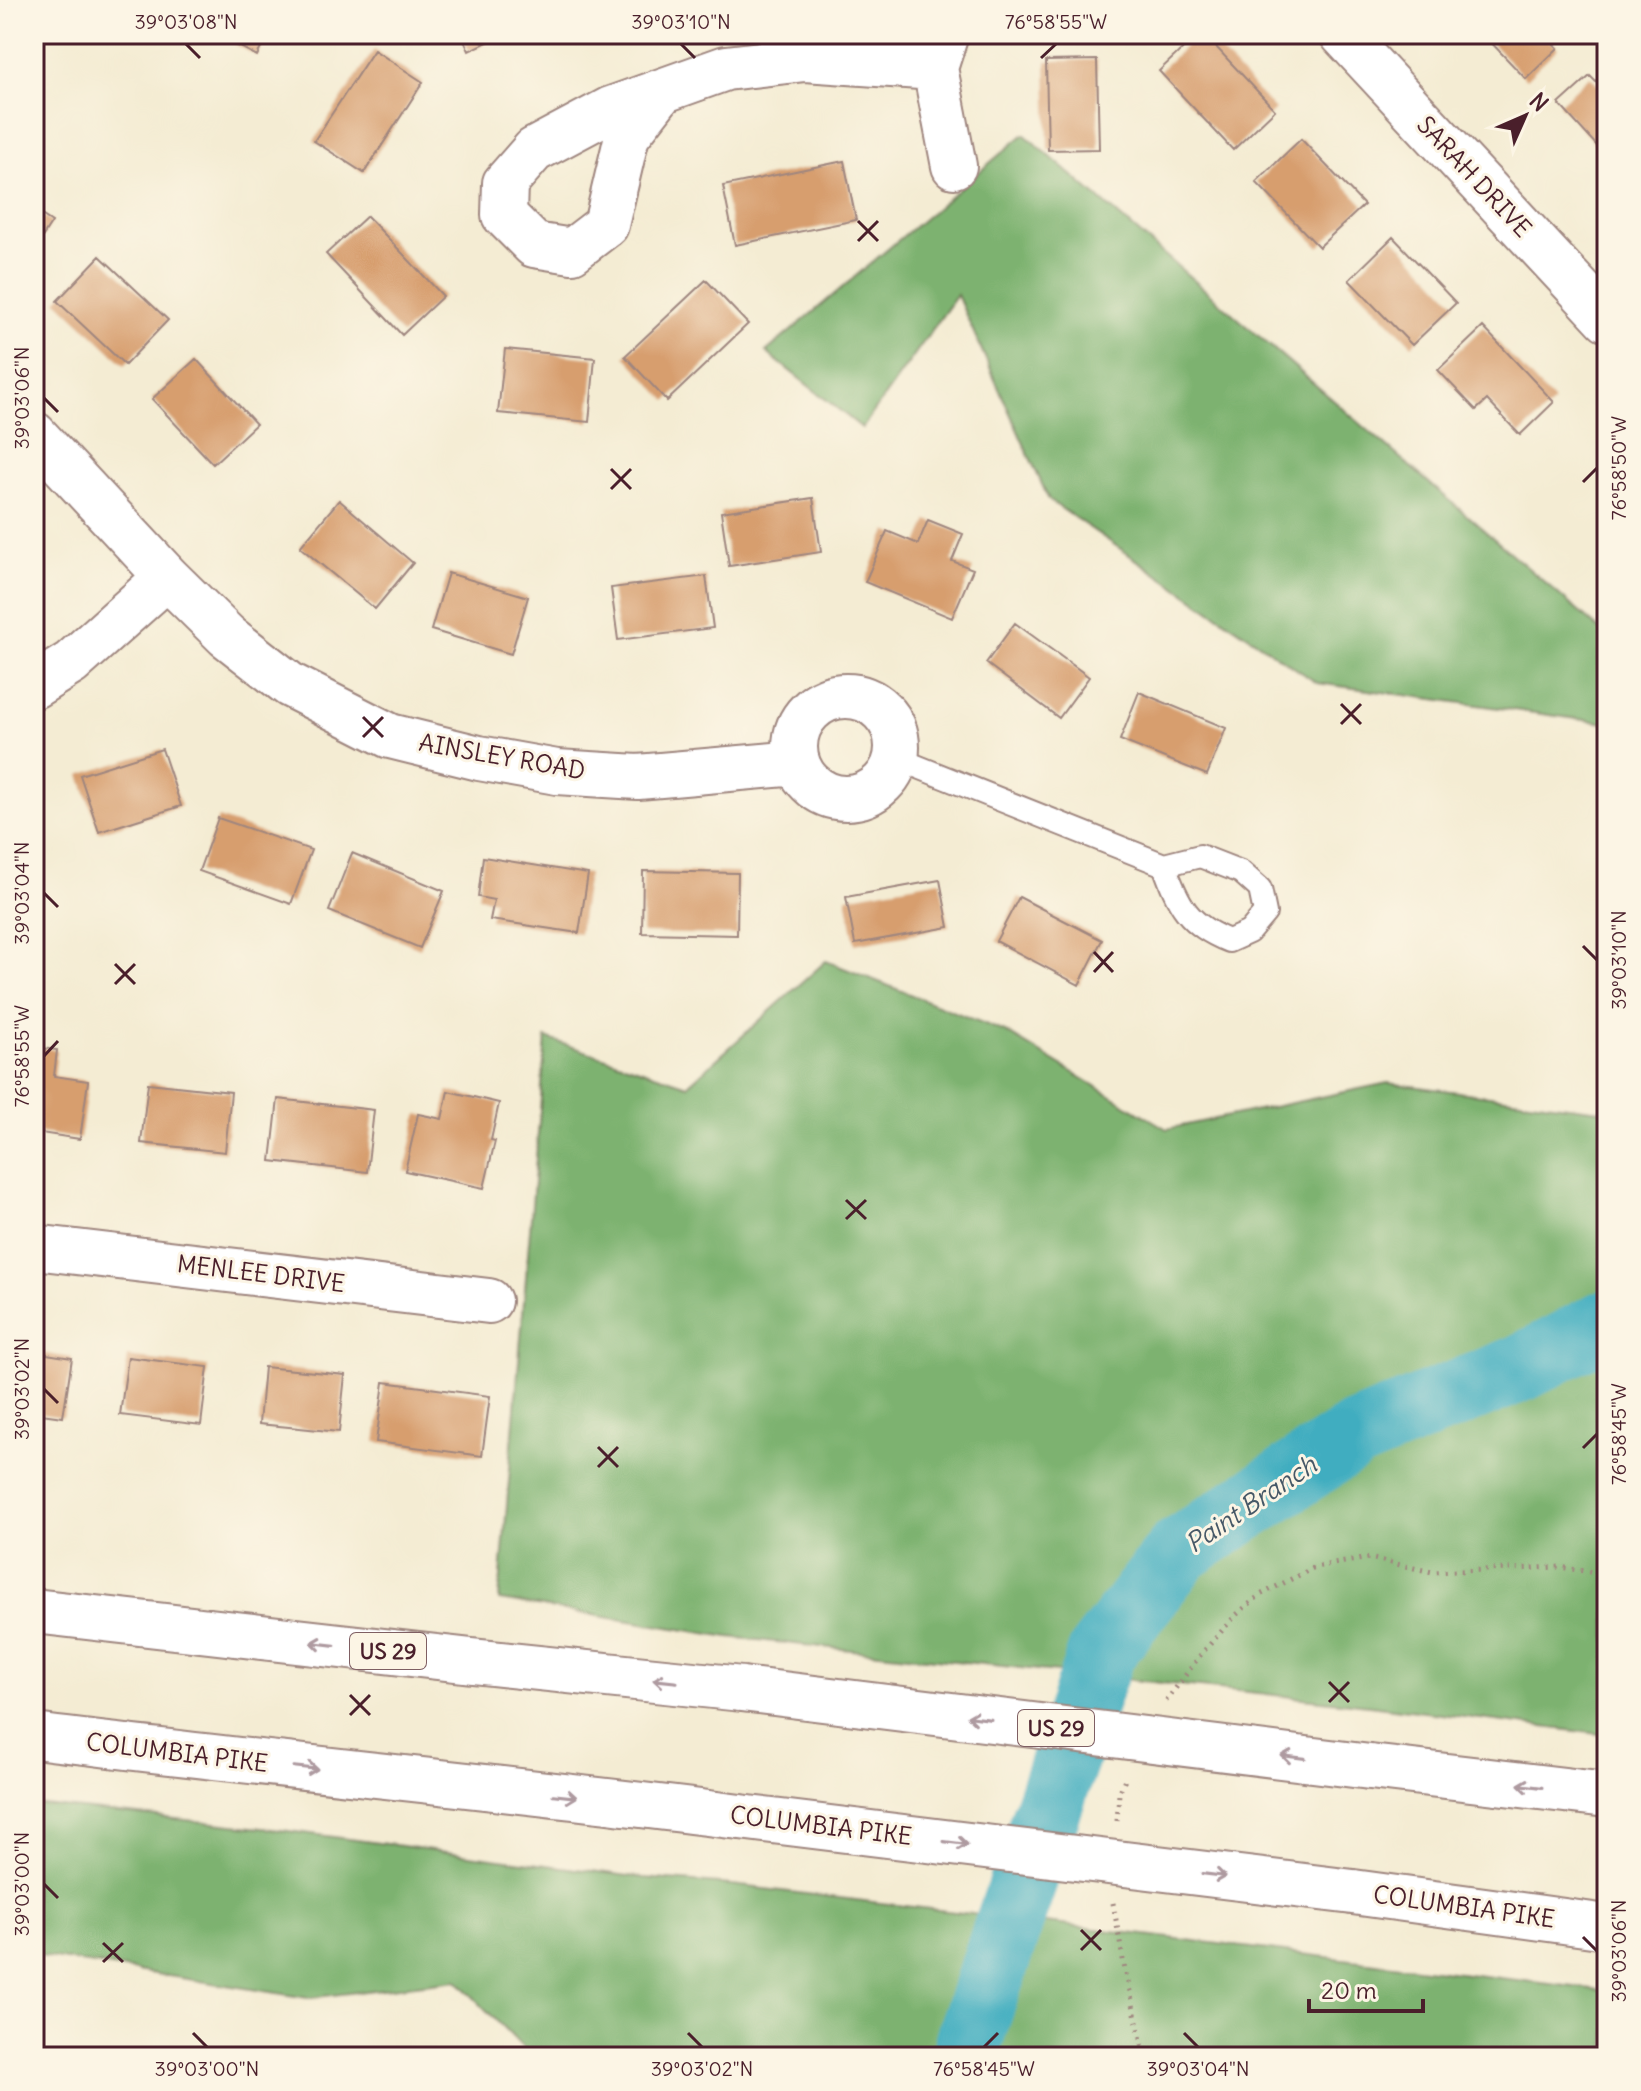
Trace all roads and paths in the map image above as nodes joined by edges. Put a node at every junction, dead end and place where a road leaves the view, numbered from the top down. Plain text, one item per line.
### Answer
1 (1342, 34) edge
2 (941, 51) edge
3 (662, 91) dead end
4 (954, 166) dead end
5 (1607, 319) edge
6 (34, 434) edge
7 (167, 577) junction
8 (34, 686) edge
9 (896, 758) junction
10 (797, 763) junction
11 (1164, 865) junction
12 (34, 1247) edge
13 (489, 1301) dead end
14 (34, 1611) edge
15 (34, 1736) edge
16 (1607, 1795) edge
17 (1607, 1927) edge

1 - 5 main road, SARAH DRIVE
2 - 3 main road
2 - 4 main road
6 - 7 main road, AINSLEY ROAD
7 - 8 main road
7 - 10 main road, AINSLEY ROAD
9 - 10 main road
9 - 10 main road
9 - 11 lane
11 - 11 lane
12 - 13 main road, MENLEE DRIVE
16 -> 14 main road, US 29, bridge
15 -> 17 main road, COLUMBIA PIKE, bridge

